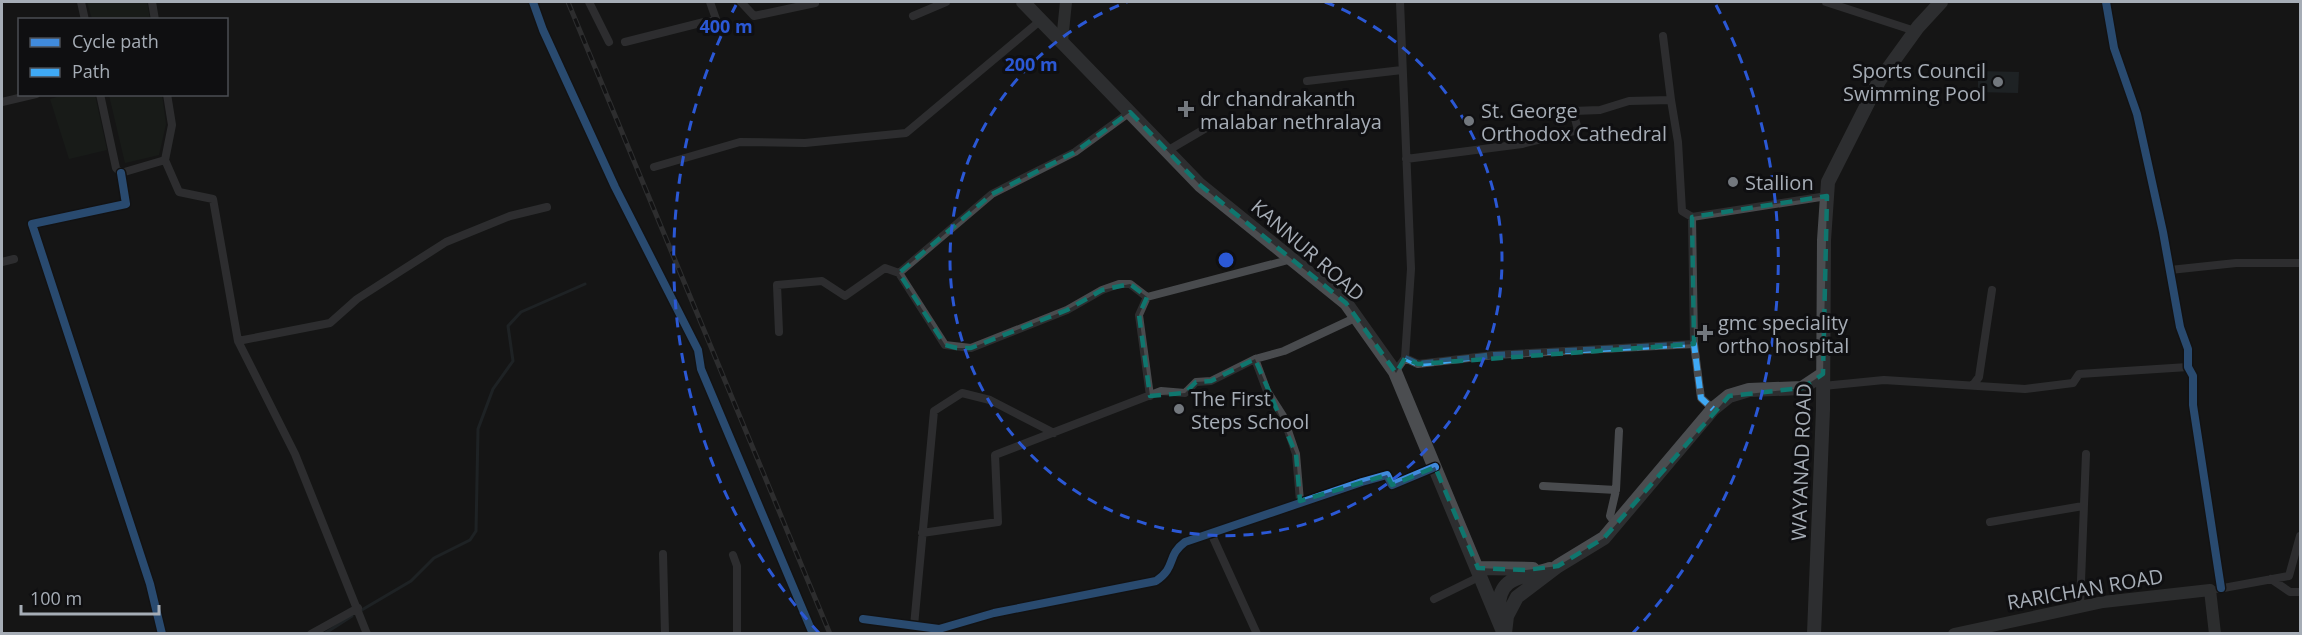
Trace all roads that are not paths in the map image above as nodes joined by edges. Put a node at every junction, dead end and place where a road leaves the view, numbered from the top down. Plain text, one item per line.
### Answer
1 (81, 2) edge
2 (152, 2) edge
3 (533, 2) edge
4 (589, 2) edge
5 (710, 2) edge
6 (741, 2) edge
7 (946, 2) edge
8 (1023, 2) edge
9 (1066, 2) edge
10 (1400, 2) edge
11 (1826, 2) edge
12 (1941, 2) edge
13 (2106, 2) edge
14 (815, 3) dead end
15 (913, 16) dead end
16 (85, 18) edge
17 (155, 18) edge
18 (1041, 20) junction
19 (1915, 31) junction
20 (1664, 36) dead end
21 (1062, 41) junction
22 (609, 42) dead end
23 (625, 42) dead end
24 (1402, 70) junction
25 (1307, 81) dead end
26 (28, 96) edge
27 (100, 96) edge
28 (167, 96) edge
29 (1671, 100) junction
30 (2, 102) edge
31 (1130, 112) junction
32 (1213, 124) dead end
33 (1167, 151) junction
34 (1406, 159) junction
35 (165, 160) junction
36 (654, 167) dead end
37 (121, 173) junction
38 (1827, 196) junction
39 (547, 207) dead end
40 (1692, 218) junction
41 (14, 260) dead end
42 (1292, 260) junction
43 (2, 262) edge
44 (2301, 263) edge
45 (2170, 270) junction
46 (899, 273) junction
47 (1992, 290) dead end
48 (1147, 297) junction
49 (1357, 317) junction
50 (779, 332) dead end
51 (238, 341) junction
52 (1694, 344) junction
53 (1405, 358) junction
54 (1255, 359) junction
55 (2188, 367) junction
56 (1395, 372) junction
57 (1823, 380) junction
58 (1973, 386) junction
59 (1802, 388) junction
60 (1150, 396) junction
61 (1713, 408) junction
62 (1823, 409) junction
63 (1619, 431) dead end
64 (1054, 433) junction
65 (2086, 454) dead end
66 (1435, 466) junction
67 (1543, 486) dead end
68 (1616, 490) junction
69 (1300, 501) junction
70 (2083, 506) junction
71 (1990, 522) dead end
72 (1616, 524) junction
73 (1211, 532) junction
74 (922, 533) junction
75 (2301, 536) edge
76 (663, 554) dead end
77 (733, 555) dead end
78 (1558, 566) junction
79 (1480, 572) junction
80 (2271, 579) junction
81 (2216, 589) junction
82 (2301, 592) edge
83 (1434, 599) dead end
84 (2080, 606) junction
85 (358, 608) junction
86 (863, 619) dead end
87 (914, 626) junction
88 (1503, 630) edge
89 (162, 633) edge
90 (311, 633) edge
91 (367, 633) edge
92 (665, 633) edge
93 (737, 633) edge
94 (813, 633) edge
95 (1257, 633) edge
96 (1815, 633) edge
97 (1956, 633) edge
98 (2215, 633) edge

1 - 16 street
2 - 17 street
3 - 94 street
4 - 22 street
5 - 23 street
6 - 14 street
7 - 15 street
8 - 18 main road, KANNUR ROAD
9 - 21 street
10 - 24 street
11 - 19 street
12 - 19 main road, WAYANAD ROAD
13 - 45 street
18 - 21 main road, KANNUR ROAD
18 - 36 street
19 - 38 main road, WAYANAD ROAD
20 - 29 street
21 - 31 main road, KANNUR ROAD
24 - 25 street
24 - 34 street
26 - 30 street
27 - 37 street
28 - 35 street
29 - 34 street
29 - 40 street
31 - 33 main road, KANNUR ROAD
31 - 46 street
32 - 33 street
33 - 42 main road, KANNUR ROAD
34 - 53 street
35 - 37 street
35 - 51 street
37 - 89 street
38 - 40 street
38 - 57 main road, WAYANAD ROAD
39 - 51 street
40 - 52 street
41 - 43 street
42 - 48 street
42 - 49 main road, KANNUR ROAD
44 - 45 street
45 - 55 street
46 - 48 street
46 - 50 street
47 - 58 street
48 - 60 street
49 - 54 street
49 - 56 main road, KANNUR ROAD
51 - 85 street
52 - 53 street
52 - 61 street
53 - 56 street
54 - 60 street
54 - 69 street
55 - 58 street
55 - 81 street
56 - 66 main road, KANNUR ROAD
57 - 58 street
57 - 59 main road
57 - 62 main road, WAYANAD ROAD
59 - 61 main road
59 - 62 main road
60 - 64 street
61 - 72 main road
62 - 96 main road, WAYANAD ROAD
63 - 68 street
64 - 74 street
64 - 74 street
65 - 70 street
66 - 69 street
66 - 79 main road, KANNUR ROAD
67 - 68 street
68 - 72 street
69 - 73 street
70 - 71 street
70 - 84 street
72 - 78 main road
73 - 87 street
73 - 95 street
74 - 87 street
75 - 80 street, RARICHAN ROAD
76 - 92 street
77 - 93 street
78 - 79 main road
78 - 88 main road
79 - 83 street
79 - 88 main road, KANNUR ROAD
80 - 81 street, RARICHAN ROAD
80 - 82 street
81 - 84 street, RARICHAN ROAD
81 - 98 street
84 - 97 street, RARICHAN ROAD
85 - 90 street
85 - 91 street
86 - 87 street

